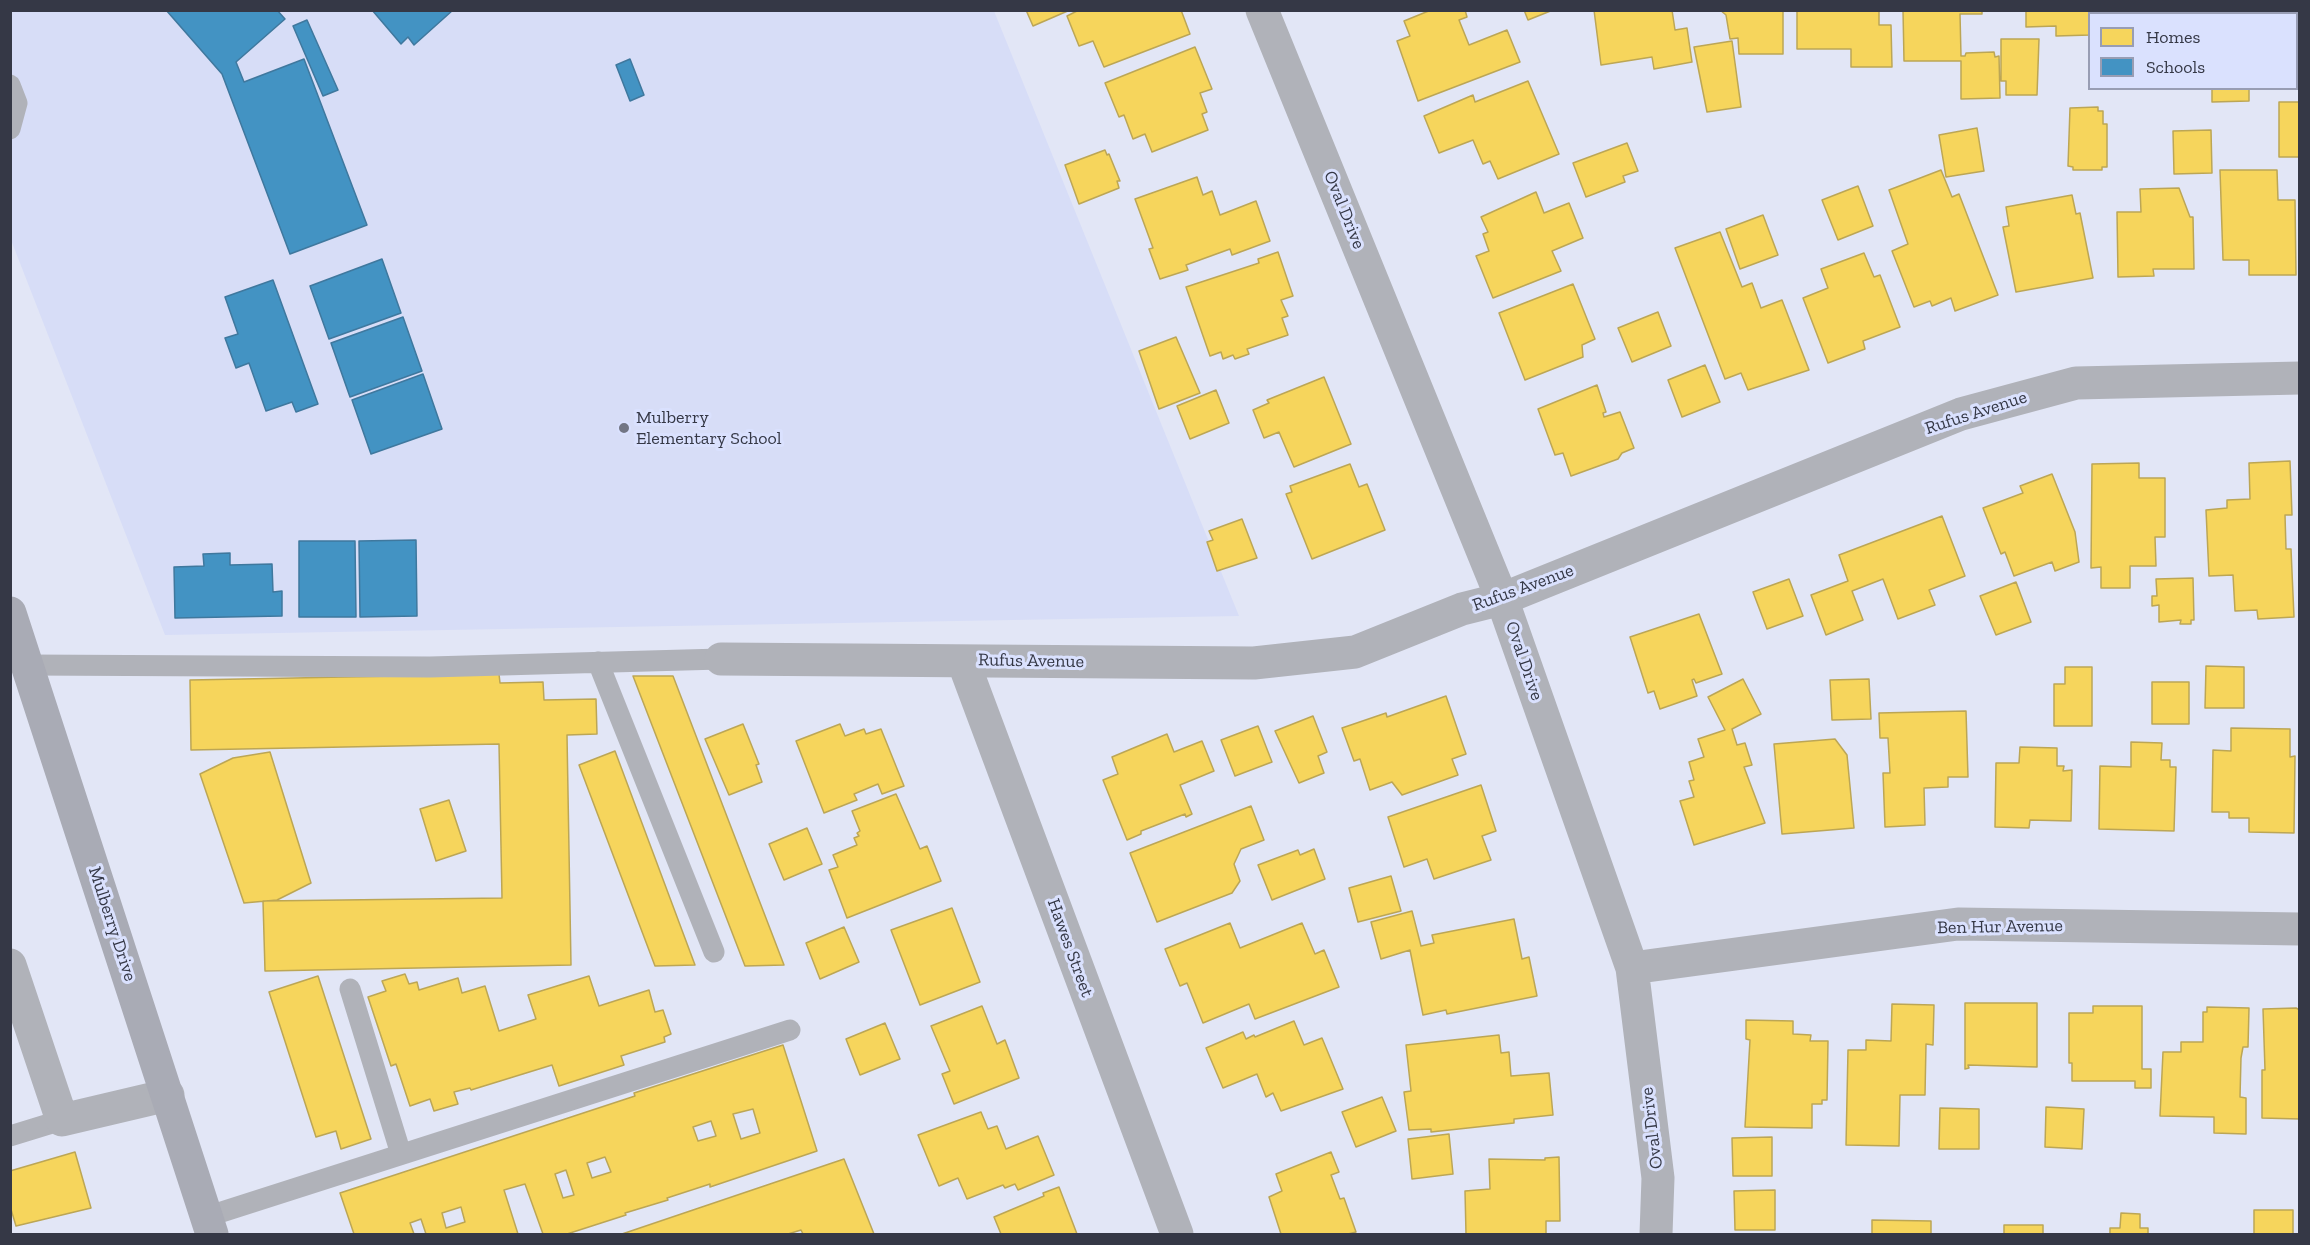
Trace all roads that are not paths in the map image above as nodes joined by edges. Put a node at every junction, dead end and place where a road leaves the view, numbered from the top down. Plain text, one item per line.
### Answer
1 (1262, 10) edge
2 (10, 85) edge
3 (10, 129) edge
4 (2300, 378) edge
5 (1502, 599) junction
6 (10, 613) edge
7 (721, 659) joint
8 (963, 661) junction
9 (598, 662) junction
10 (27, 665) junction
11 (2300, 929) edge
12 (714, 952) dead end
13 (10, 965) edge
14 (1632, 968) junction
15 (350, 989) dead end
16 (790, 1030) dead end
17 (168, 1095) junction
18 (62, 1120) junction
19 (10, 1136) edge
20 (401, 1154) junction
21 (209, 1226) edge
22 (1176, 1234) edge
23 (1656, 1234) edge

1 - 5 street, Oval Drive
2 - 3 lane
4 - 5 street, Rufus Avenue
5 - 8 street, Rufus Avenue
5 - 14 street, Oval Drive
6 - 10 main road, Mulberry Drive
7 - 8 street, Rufus Avenue
7 - 9 lane
8 - 22 street, Hawes Street
9 - 10 lane
9 - 12 lane
10 - 17 main road, Mulberry Drive
11 - 14 street, Ben Hur Avenue
13 - 18 street
14 - 23 street, Oval Drive
15 - 20 lane
16 - 20 lane
17 - 18 street
17 - 21 main road, Mulberry Drive
18 - 19 lane
20 - 21 lane

